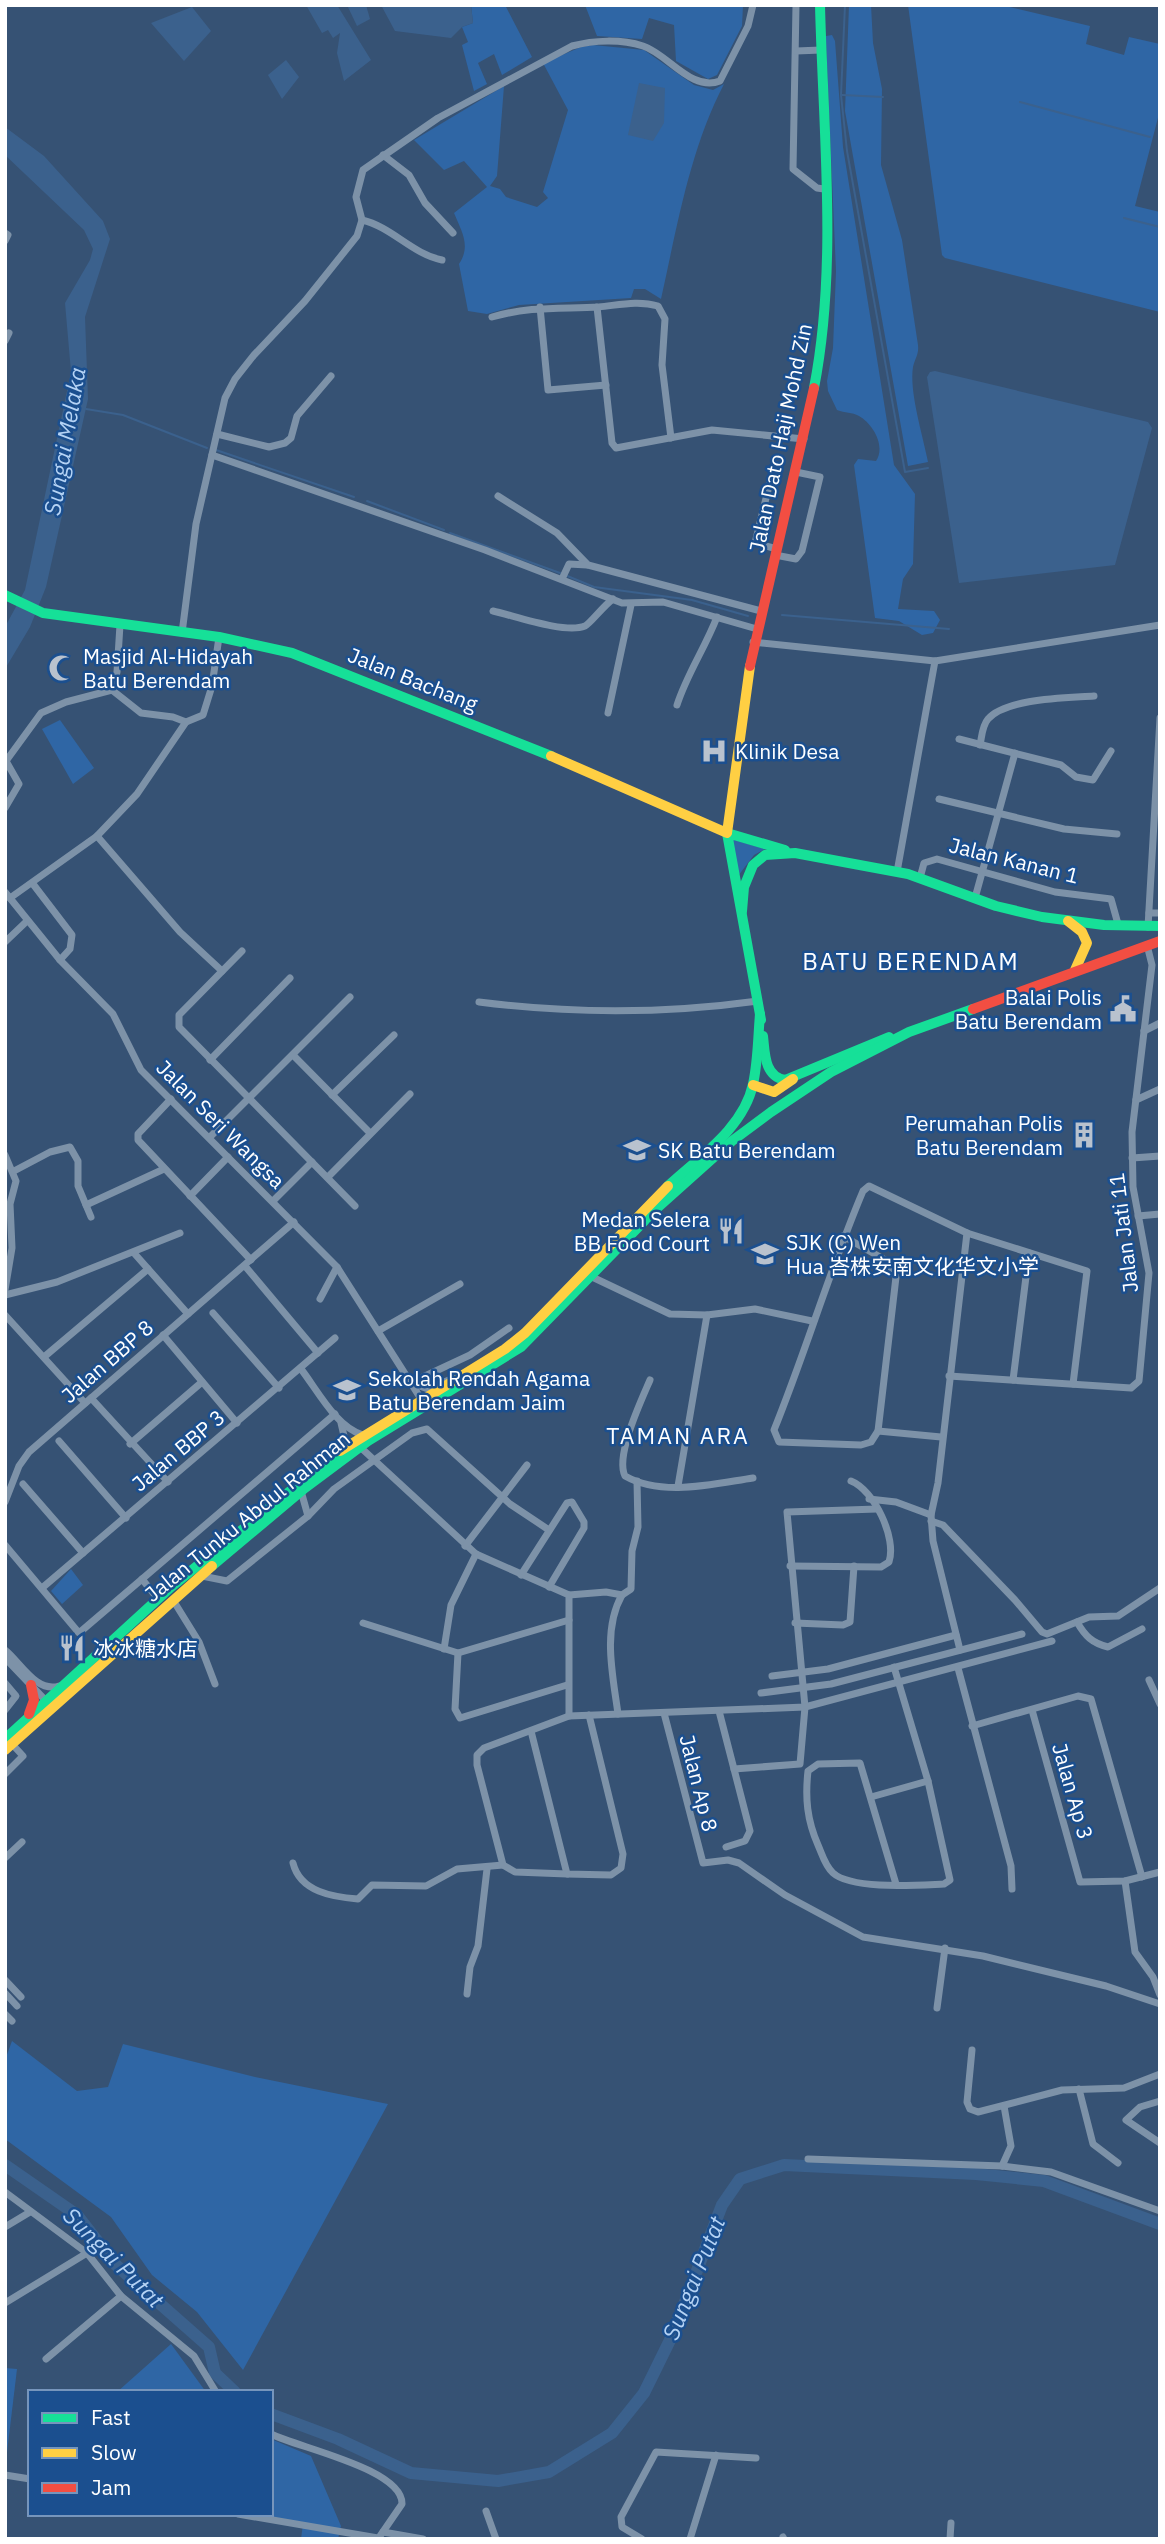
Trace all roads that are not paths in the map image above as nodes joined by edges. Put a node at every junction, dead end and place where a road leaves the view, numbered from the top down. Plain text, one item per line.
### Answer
1 (753, 5) edge
2 (820, 5) edge
3 (796, 9) edge
4 (821, 50) junction
5 (796, 51) junction
6 (383, 155) junction
7 (824, 189) junction
8 (362, 220) junction
9 (453, 233) dead end
10 (442, 260) dead end
11 (540, 307) junction
12 (597, 307) junction
13 (492, 317) dead end
14 (331, 376) dead end
15 (607, 385) junction
16 (217, 434) junction
17 (671, 438) junction
18 (804, 439) junction
19 (212, 454) junction
20 (796, 472) junction
21 (772, 474) dead end
22 (498, 496) dead end
23 (776, 552) junction
24 (588, 565) junction
25 (563, 575) junction
26 (5, 595) edge
27 (612, 599) junction
28 (631, 605) junction
29 (493, 611) dead end
30 (761, 611) junction
31 (717, 617) junction
32 (120, 625) junction
33 (1160, 625) edge
34 (757, 629) junction
35 (182, 633) junction
36 (219, 637) junction
37 (753, 642) junction
38 (935, 661) junction
39 (112, 690) junction
40 (1094, 696) dead end
41 (677, 705) dead end
42 (608, 713) dead end
43 (1160, 718) edge
44 (186, 722) junction
45 (1159, 738) edge
46 (959, 739) dead end
47 (980, 745) junction
48 (1111, 751) dead end
49 (1015, 753) junction
50 (939, 799) dead end
51 (1157, 802) edge
52 (5, 808) edge
53 (1000, 814) junction
54 (727, 833) junction
55 (1117, 834) dead end
56 (97, 836) junction
57 (792, 852) junction
58 (1156, 855) edge
59 (897, 872) junction
60 (983, 872) junction
61 (920, 877) junction
62 (33, 884) junction
63 (8, 895) edge
64 (975, 898) junction
65 (742, 911) junction
66 (1149, 912) junction
67 (1160, 913) edge
68 (1065, 920) junction
69 (27, 921) junction
70 (1118, 924) junction
71 (1154, 926) edge
72 (1160, 941) edge
73 (5, 942) edge
74 (1147, 945) junction
75 (242, 951) dead end
76 (60, 960) junction
77 (1160, 961) edge
78 (1152, 965) junction
79 (1075, 970) junction
80 (222, 971) junction
81 (290, 978) dead end
82 (350, 997) dead end
83 (758, 1001) junction
84 (479, 1002) dead end
85 (760, 1014) junction
86 (1160, 1023) edge
87 (1144, 1031) junction
88 (909, 1032) junction
89 (394, 1035) dead end
90 (293, 1055) junction
91 (210, 1060) junction
92 (793, 1079) junction
93 (753, 1085) junction
94 (1160, 1089) edge
95 (410, 1094) dead end
96 (332, 1095) junction
97 (171, 1099) junction
98 (248, 1099) junction
99 (1136, 1100) junction
100 (370, 1133) junction
101 (210, 1137) junction
102 (5, 1156) edge
103 (1160, 1156) edge
104 (228, 1157) junction
105 (1132, 1158) junction
106 (313, 1162) junction
107 (164, 1169) junction
108 (14, 1171) junction
109 (328, 1177) junction
110 (190, 1196) junction
111 (274, 1200) junction
112 (86, 1205) junction
113 (355, 1206) dead end
114 (1160, 1214) edge
115 (1138, 1216) junction
116 (91, 1217) dead end
117 (294, 1222) junction
118 (180, 1233) dead end
119 (967, 1233) junction
120 (844, 1236) junction
121 (9, 1247) edge
122 (134, 1253) junction
123 (1029, 1253) junction
124 (248, 1263) junction
125 (337, 1267) junction
126 (148, 1269) junction
127 (1150, 1273) junction
128 (1160, 1273) edge
129 (590, 1276) junction
130 (460, 1284) dead end
131 (5, 1292) edge
132 (320, 1299) dead end
133 (213, 1313) dead end
134 (188, 1314) junction
135 (5, 1315) edge
136 (707, 1315) junction
137 (812, 1321) junction
138 (509, 1328) dead end
139 (378, 1331) junction
140 (163, 1335) junction
141 (335, 1338) dead end
142 (481, 1348) junction
143 (318, 1353) junction
144 (44, 1357) junction
145 (488, 1361) junction
146 (301, 1369) junction
147 (463, 1374) junction
148 (949, 1376) junction
149 (650, 1380) dead end
150 (1013, 1380) junction
151 (202, 1382) junction
152 (410, 1383) junction
153 (1073, 1384) junction
154 (279, 1388) junction
155 (88, 1401) junction
156 (423, 1402) junction
157 (335, 1414) junction
158 (341, 1422) junction
159 (237, 1423) junction
160 (878, 1431) junction
161 (363, 1435) junction
162 (941, 1437) junction
163 (59, 1441) dead end
164 (130, 1444) junction
165 (360, 1446) junction
166 (345, 1447) junction
167 (374, 1461) junction
168 (325, 1462) junction
169 (527, 1465) dead end
170 (753, 1478) dead end
171 (637, 1481) junction
172 (851, 1481) dead end
173 (168, 1482) junction
174 (23, 1484) dead end
175 (678, 1486) junction
176 (301, 1491) junction
177 (502, 1496) junction
178 (869, 1499) junction
179 (5, 1502) edge
180 (877, 1509) junction
181 (308, 1516) junction
182 (126, 1518) junction
183 (931, 1518) junction
184 (549, 1530) junction
185 (5, 1545) edge
186 (465, 1546) junction
187 (83, 1553) junction
188 (476, 1555) junction
189 (790, 1566) junction
190 (854, 1566) junction
191 (521, 1575) junction
192 (202, 1576) junction
193 (142, 1579) junction
194 (549, 1587) junction
195 (42, 1588) junction
196 (1160, 1588) edge
197 (569, 1595) junction
198 (622, 1595) junction
199 (158, 1599) junction
200 (173, 1600) junction
201 (569, 1620) junction
202 (1077, 1622) junction
203 (363, 1623) dead end
204 (795, 1623) junction
205 (1142, 1629) dead end
206 (1022, 1634) dead end
207 (956, 1635) junction
208 (1052, 1641) dead end
209 (444, 1649) junction
210 (5, 1650) edge
211 (960, 1650) junction
212 (458, 1653) junction
213 (5, 1658) edge
214 (894, 1667) junction
215 (958, 1668) junction
216 (802, 1674) junction
217 (772, 1676) dead end
218 (1149, 1680) dead end
219 (5, 1683) edge
220 (899, 1683) junction
221 (215, 1684) dead end
222 (32, 1685) junction
223 (63, 1685) junction
224 (567, 1685) junction
225 (803, 1689) junction
226 (761, 1693) dead end
227 (49, 1704) junction
228 (1160, 1704) edge
229 (805, 1707) junction
230 (5, 1710) edge
231 (1032, 1710) junction
232 (719, 1711) junction
233 (664, 1713) junction
234 (618, 1714) junction
235 (589, 1715) junction
236 (569, 1716) junction
237 (26, 1719) junction
238 (972, 1726) junction
239 (531, 1731) junction
240 (8, 1744) edge
241 (734, 1769) junction
242 (6, 1773) edge
243 (928, 1781) junction
244 (871, 1797) junction
245 (22, 1842) dead end
246 (726, 1847) dead end
247 (5, 1858) edge
248 (293, 1863) dead end
249 (503, 1866) junction
250 (487, 1869) junction
251 (1160, 1872) edge
252 (567, 1874) junction
253 (1142, 1877) junction
254 (1125, 1881) junction
255 (896, 1884) junction
256 (1012, 1889) dead end
257 (945, 1948) junction
258 (5, 1980) edge
259 (5, 1993) edge
260 (467, 1994) dead end
261 (1160, 1995) edge
262 (20, 1997) dead end
263 (1160, 2004) edge
264 (17, 2006) dead end
265 (937, 2008) dead end
266 (5, 2014) edge
267 (12, 2021) dead end
268 (972, 2050) dead end
269 (1160, 2074) edge
270 (1079, 2089) junction
271 (1160, 2101) edge
272 (1004, 2106) junction
273 (1160, 2143) edge
274 (808, 2159) dead end
275 (1118, 2163) dead end
276 (1002, 2166) junction
277 (5, 2192) edge
278 (1160, 2211) edge
279 (30, 2212) junction
280 (5, 2228) edge
281 (87, 2253) junction
282 (121, 2295) junction
283 (5, 2303) edge
284 (46, 2359) dead end
285 (215, 2390) edge
286 (273, 2435) edge
287 (716, 2455) junction
288 (756, 2458) dead end
289 (5, 2474) edge
290 (28, 2479) edge
291 (486, 2511) dead end
292 (251, 2516) edge
293 (951, 2523) dead end
294 (380, 2536) edge
295 (423, 2539) edge
296 (496, 2539) edge
297 (642, 2539) edge
298 (690, 2539) edge
299 (950, 2539) edge

1 - 6 street
2 - 4 main road, Jalan Dato Haji Mohd Zin
3 - 5 street
4 - 5 street
4 - 7 main road, Jalan Dato Haji Mohd Zin
5 - 7 street
6 - 8 street
6 - 9 street
7 - 18 main road, Jalan Dato Haji Mohd Zin
8 - 10 street
8 - 16 street
11 - 12 street
11 - 13 street
11 - 15 street
12 - 15 street
12 - 17 street
14 - 16 street
15 - 17 street
16 - 19 street
17 - 18 street
18 - 20 main road, Jalan Dato Haji Mohd Zin
19 - 25 street
19 - 35 street
20 - 23 main road, Jalan Dato Haji Mohd Zin
20 - 23 street
21 - 23 street
22 - 24 street
23 - 30 main road, Jalan Dato Haji Mohd Zin
24 - 25 street
24 - 30 street
25 - 27 street
26 - 32 main road, Jalan Bachang
27 - 28 street
27 - 29 street
28 - 31 street
28 - 42 street
30 - 34 main road, Jalan Dato Haji Mohd Zin
31 - 34 street
31 - 41 street
32 - 35 main road, Jalan Bachang
32 - 39 street
33 - 38 street
34 - 37 main road, Jalan Dato Haji Mohd Zin
35 - 36 main road, Jalan Bachang
36 - 44 street
36 - 54 main road, Jalan Bachang
37 - 38 street
37 - 54 main road, Jalan Dato Haji Mohd Zin
38 - 59 street
39 - 44 street
39 - 52 street
40 - 47 street
43 - 45 street
44 - 56 street
45 - 51 street
46 - 47 street
47 - 49 street
48 - 49 street
49 - 53 street
50 - 53 street
51 - 58 street
53 - 55 street
53 - 60 street
54 - 57 main road, Jalan Bachang
54 - 65 main road, Jalan Dato Haji Mohd Zin
56 - 62 street
56 - 80 street
57 - 59 main road, Jalan Bachang
57 - 65 main road
58 - 66 street
59 - 61 main road, Jalan Bachang
60 - 61 street, Jalan Kanan 1
60 - 64 street
60 - 70 street, Jalan Kanan 1
61 - 64 main road, Jalan Bachang
62 - 63 street
62 - 76 street
63 - 69 street, Jalan Seri Wangsa
64 - 68 main road, Jalan Bachang
65 - 83 main road, Jalan Dato Haji Mohd Zin
66 - 67 street
66 - 71 street
68 - 70 main road, Jalan Bachang
68 - 79 main road
69 - 73 street
69 - 76 street, Jalan Seri Wangsa
70 - 71 main road, Jalan Bachang
72 - 74 main road, Jalan Tunku Abdul Rahman
74 - 78 street, Jalan Jati 11
74 - 79 main road, Jalan Tunku Abdul Rahman
75 - 80 street
76 - 97 street, Jalan Seri Wangsa
77 - 78 street
78 - 87 street, Jalan Jati 11
79 - 88 main road, Jalan Tunku Abdul Rahman
80 - 91 street
81 - 91 street
82 - 90 street
83 - 84 street
83 - 85 main road, Jalan Dato Haji Mohd Zin
85 - 92 main road
85 - 93 main road, Jalan Tunku Abdul Rahman
86 - 87 street
87 - 99 street, Jalan Jati 11
88 - 92 main road
88 - 129 main road, Jalan Tunku Abdul Rahman
89 - 96 street
90 - 96 street
90 - 98 street
91 - 98 street
92 - 93 main road
93 - 145 main road, Jalan Tunku Abdul Rahman
94 - 99 street
95 - 100 street
96 - 100 street
97 - 101 street, Jalan Seri Wangsa
97 - 107 street
98 - 101 street
98 - 106 street
99 - 105 street, Jalan Jati 11
100 - 109 street
101 - 104 street, Jalan Seri Wangsa
102 - 108 street
103 - 105 street
104 - 110 street
104 - 111 street, Jalan Seri Wangsa
105 - 115 street, Jalan Jati 11
106 - 109 street
106 - 111 street
107 - 110 street
107 - 112 street
108 - 112 street
108 - 121 street
109 - 113 street
110 - 124 street
111 - 117 street, Jalan Seri Wangsa
112 - 116 street
114 - 115 street
115 - 127 street, Jalan Jati 11
117 - 124 street, Jalan BBP 8
117 - 125 street, Jalan Seri Wangsa
118 - 122 street
119 - 120 street
119 - 123 street
119 - 148 street
120 - 137 street
120 - 160 street
121 - 131 street
122 - 126 street
122 - 131 street
123 - 150 street
123 - 153 street
124 - 134 street, Jalan BBP 8
124 - 143 street
125 - 132 street
125 - 139 street, Jalan Seri Wangsa
126 - 134 street
126 - 144 street
127 - 128 street
127 - 153 street, Jalan Jati 11
129 - 136 street
129 - 156 main road, Jalan Tunku Abdul Rahman
130 - 139 street
133 - 154 street
134 - 140 street, Jalan BBP 8
135 - 144 street
136 - 137 street
136 - 175 street
137 - 160 street
138 - 142 street
139 - 152 street, Jalan Seri Wangsa
140 - 151 street
140 - 155 street, Jalan BBP 8
141 - 143 street, Jalan BBP 3
142 - 145 street
142 - 152 street
143 - 146 street, Jalan BBP 3
144 - 155 street
145 - 147 main road, Jalan Tunku Abdul Rahman
146 - 154 street, Jalan BBP 3
146 - 157 street
147 - 152 street
147 - 156 main road, Jalan Tunku Abdul Rahman
148 - 150 street
148 - 162 street
149 - 171 street
150 - 153 street
151 - 159 street
151 - 164 street
152 - 156 street, Jalan Seri Wangsa
154 - 159 street, Jalan BBP 3
155 - 164 street
155 - 179 street, Jalan BBP 8
156 - 161 main road, Jalan Tunku Abdul Rahman
156 - 165 main road, Jalan Tunku Abdul Rahman
157 - 158 street
157 - 193 street
158 - 161 street
158 - 168 street
159 - 173 street, Jalan BBP 3
160 - 162 street
161 - 166 main road, Jalan Tunku Abdul Rahman
162 - 183 street
163 - 182 street
164 - 173 street
165 - 166 street
165 - 167 street
165 - 176 main road, Jalan Tunku Abdul Rahman
166 - 168 main road, Jalan Tunku Abdul Rahman
167 - 177 street
167 - 181 street
167 - 186 street
168 - 199 main road, Jalan Tunku Abdul Rahman
169 - 177 street
170 - 175 street
171 - 175 street
171 - 198 street
172 - 178 street
173 - 182 street, Jalan BBP 3
174 - 187 street
176 - 181 street
176 - 192 main road, Jalan Tunku Abdul Rahman
177 - 184 street
177 - 186 street
178 - 180 street
178 - 183 street
180 - 189 street
180 - 190 street
181 - 192 street
182 - 187 street, Jalan BBP 3
183 - 202 street
183 - 207 street
184 - 191 street
184 - 194 street
185 - 195 street
186 - 188 street
187 - 195 street, Jalan BBP 3
188 - 191 street
188 - 209 street
189 - 190 street
189 - 204 street
190 - 204 street
191 - 194 street
192 - 200 main road, Jalan Tunku Abdul Rahman
193 - 195 street
193 - 199 street
194 - 197 street
196 - 202 street
197 - 198 street
197 - 201 street
198 - 234 street
199 - 223 main road, Jalan Tunku Abdul Rahman
200 - 221 street
200 - 227 main road, Jalan Tunku Abdul Rahman
201 - 212 street
201 - 224 street
202 - 205 street
203 - 209 street
204 - 216 street
206 - 211 street
207 - 211 street
207 - 216 street
208 - 215 street
209 - 212 street
210 - 223 street
211 - 214 street
212 - 224 street
213 - 222 street
214 - 220 street
214 - 225 street
215 - 220 street
215 - 238 street
216 - 217 street
216 - 225 street
218 - 228 street
219 - 230 street
220 - 229 street
220 - 243 street
222 - 227 street
222 - 237 main road
223 - 227 main road, Jalan Tunku Abdul Rahman
224 - 236 street
225 - 226 street
225 - 229 street
227 - 237 main road, Jalan Tunku Abdul Rahman
227 - 240 main road, Jalan Tunku Abdul Rahman
229 - 232 street
229 - 241 street
231 - 238 street
231 - 253 street
231 - 254 street, Jalan Ap 3
232 - 233 street
232 - 241 street
233 - 234 street
233 - 257 street, Jalan Ap 8
234 - 235 street
235 - 236 street
235 - 252 street
236 - 239 street
237 - 240 main road, Jalan Tunku Abdul Rahman
238 - 256 street
239 - 249 street
239 - 252 street
240 - 242 street
241 - 246 street
243 - 244 street
243 - 255 street
244 - 255 street
244 - 255 street
245 - 247 street
248 - 250 street
249 - 250 street
249 - 252 street
250 - 260 street
251 - 253 street
253 - 254 street
254 - 261 street
257 - 263 street
257 - 265 street
258 - 262 street
259 - 264 street
266 - 267 street
268 - 272 street
269 - 270 street
270 - 272 street
270 - 275 street
271 - 273 street
272 - 276 street
274 - 276 street
276 - 278 street
277 - 279 street
279 - 280 street
279 - 281 street
281 - 282 street
281 - 283 street
282 - 284 street
282 - 285 street
286 - 294 street
287 - 288 street
287 - 297 street
287 - 298 street
289 - 290 street
291 - 296 street
292 - 294 street
293 - 299 street
294 - 295 street

